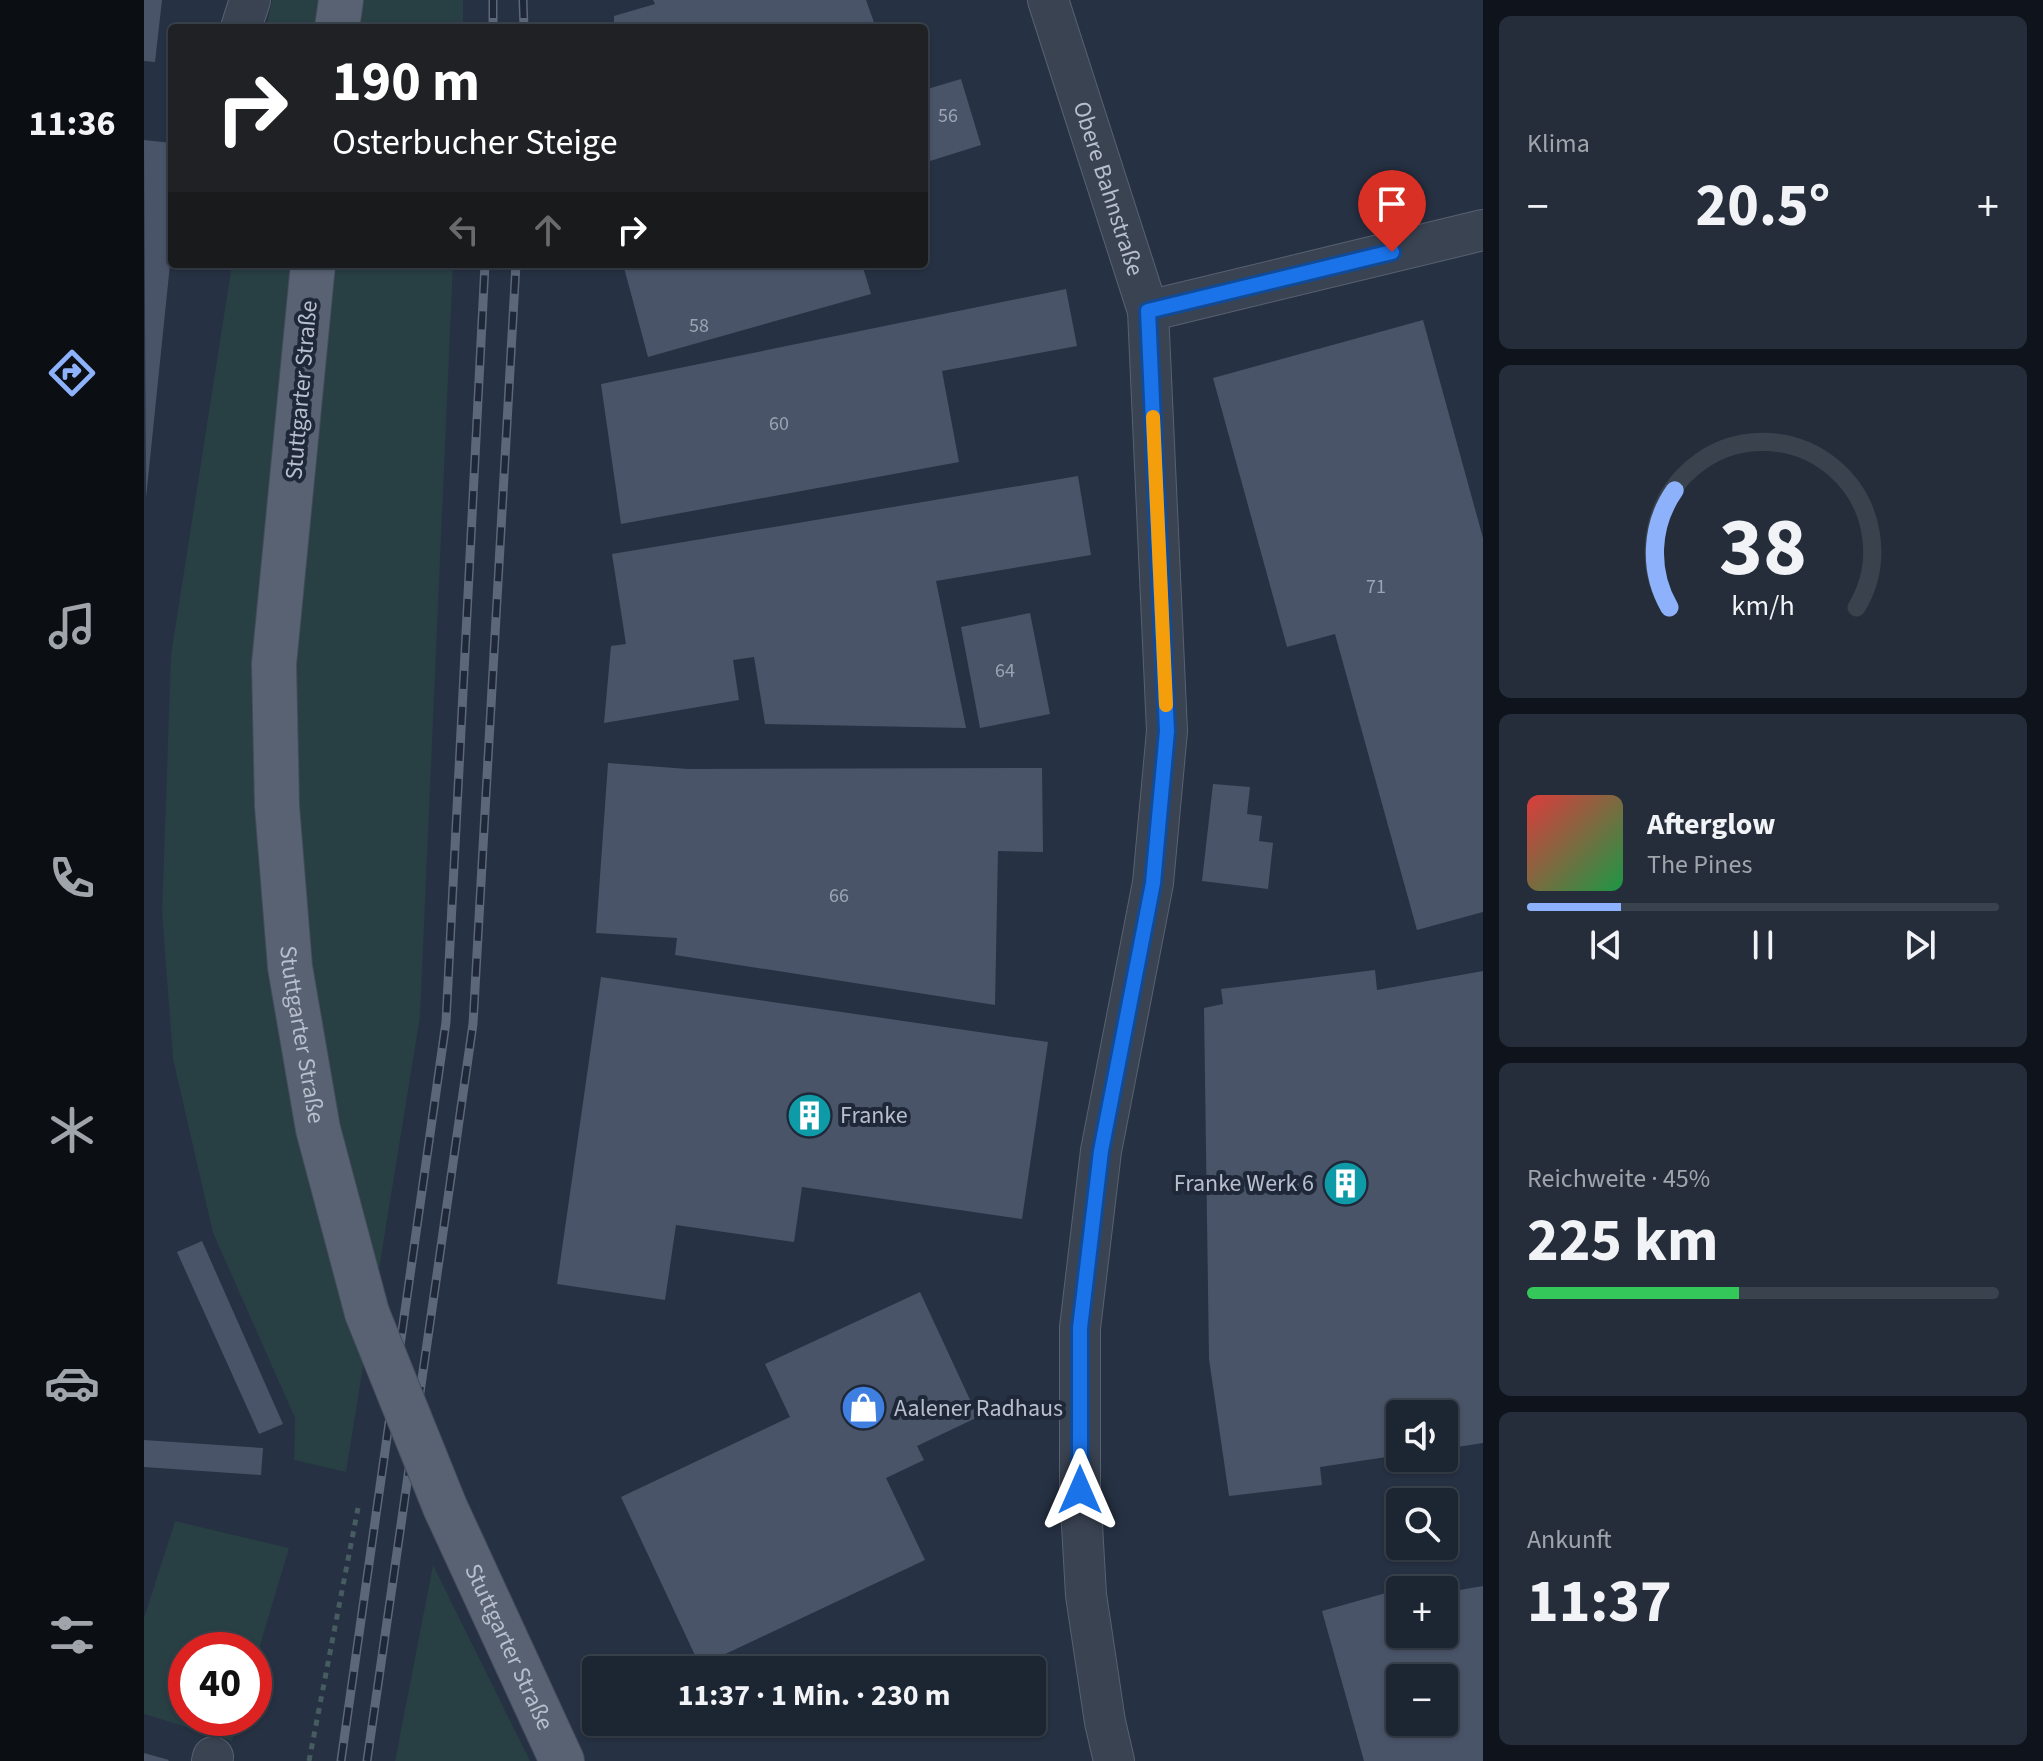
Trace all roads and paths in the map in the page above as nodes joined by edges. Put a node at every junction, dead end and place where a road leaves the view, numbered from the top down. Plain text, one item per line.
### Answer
1 (250, 0) edge
2 (333, 0) edge
3 (341, 0) edge
4 (1048, 0) edge
5 (242, 24) edge
6 (335, 24) edge
7 (336, 24) edge
8 (1483, 230) edge
9 (313, 268) edge
10 (1148, 311) junction
11 (358, 1508) dead end
12 (309, 1761) edge
13 (562, 1761) edge
14 (1114, 1761) edge

1 - 5 street
2 - 6 main road
3 - 7 main road
4 - 10 street, Obere Bahnstraße
8 - 10 street
9 - 13 main road, Stuttgarter Straße, bridge
10 - 14 street, Obere Bahnstraße
11 - 12 path

